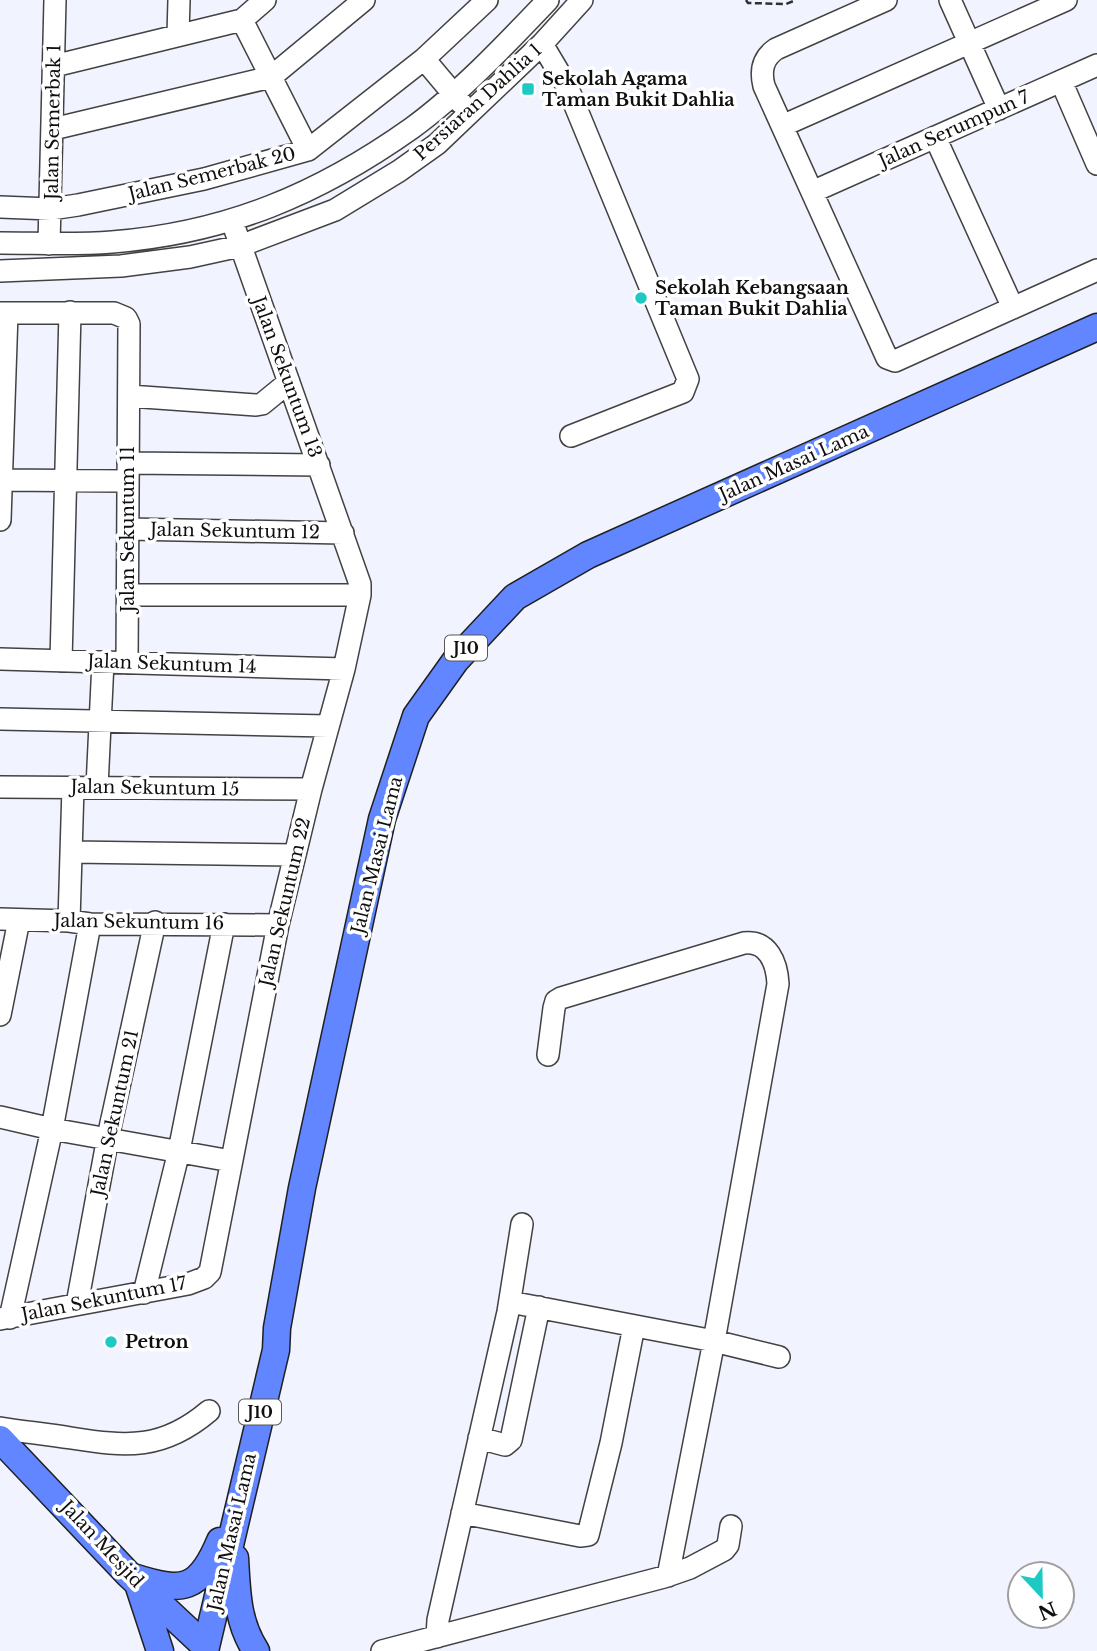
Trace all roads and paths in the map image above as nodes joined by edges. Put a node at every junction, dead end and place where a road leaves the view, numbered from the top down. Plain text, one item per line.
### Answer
1 (55, 0) edge
2 (179, 0) edge
3 (265, 0) edge
4 (364, 0) edge
5 (488, 0) edge
6 (548, 0) edge
7 (582, 0) edge
8 (746, 0) edge
9 (796, 0) edge
10 (886, 0) edge
11 (950, 0) edge
12 (1066, 0) edge
13 (242, 20) junction
14 (178, 35) junction
15 (969, 43) junction
16 (542, 44) junction
17 (424, 59) junction
18 (1097, 65) edge
19 (54, 66) junction
20 (271, 77) junction
21 (1061, 81) junction
22 (453, 93) junction
23 (999, 109) junction
24 (471, 114) junction
25 (782, 126) junction
26 (53, 130) junction
27 (935, 137) junction
28 (309, 150) junction
29 (1097, 164) edge
30 (812, 192) junction
31 (0, 207) edge
32 (51, 208) junction
33 (232, 221) junction
34 (0, 243) edge
35 (49, 244) junction
36 (240, 246) junction
37 (1097, 270) edge
38 (0, 271) edge
39 (1013, 308) junction
40 (70, 312) junction
41 (4, 313) edge
42 (1097, 327) edge
43 (289, 382) junction
44 (129, 396) junction
45 (571, 436) dead end
46 (319, 465) junction
47 (128, 472) junction
48 (1, 480) edge
49 (65, 480) junction
50 (0, 520) edge
51 (128, 529) junction
52 (343, 533) junction
53 (127, 595) junction
54 (360, 595) junction
55 (0, 659) edge
56 (61, 661) junction
57 (103, 662) junction
58 (127, 663) junction
59 (344, 669) junction
60 (0, 719) edge
61 (100, 721) junction
62 (328, 726) junction
63 (0, 787) edge
64 (74, 787) junction
65 (97, 787) junction
66 (311, 789) junction
67 (71, 852) junction
68 (295, 855) junction
69 (10, 919) edge
70 (79, 922) junction
71 (155, 922) junction
72 (225, 924) junction
73 (278, 925) junction
74 (0, 1015) edge
75 (548, 1055) dead end
76 (0, 1117) edge
77 (52, 1129) junction
78 (108, 1137) junction
79 (179, 1151) junction
80 (231, 1161) junction
81 (522, 1224) dead end
82 (207, 1275) joint
83 (144, 1293) junction
84 (510, 1302) junction
85 (77, 1304) junction
86 (540, 1307) junction
87 (5, 1319) edge
88 (634, 1326) junction
89 (715, 1341) junction
90 (779, 1357) dead end
91 (209, 1411) dead end
92 (0, 1429) edge
93 (0, 1438) edge
94 (479, 1438) junction
95 (240, 1494) junction
96 (462, 1513) junction
97 (233, 1525) junction
98 (732, 1526) dead end
99 (668, 1576) junction
100 (134, 1580) junction
101 (437, 1637) junction
102 (208, 1650) edge
103 (160, 1651) edge
104 (256, 1651) edge
105 (382, 1651) edge

1 - 19 street, Jalan Semerbak 1
2 - 14 street
3 - 13 street
4 - 20 street
5 - 17 street, Jalan Semerbak 20
6 - 22 street, Persiaran Dahlia 1
7 - 16 street, Persiaran Dahlia 1
8 - 9 path
10 - 25 street
11 - 15 street
12 - 15 street
13 - 14 street
13 - 20 street
14 - 19 street
15 - 23 street
15 - 25 street
16 - 24 street, Persiaran Dahlia 1
16 - 45 street
17 - 22 street
17 - 28 street, Jalan Semerbak 20
18 - 21 street, Jalan Serumpun 7
19 - 26 street, Jalan Semerbak 1
20 - 26 street
20 - 28 street
21 - 23 street, Jalan Serumpun 7
21 - 29 street
22 - 24 street
22 - 33 street, Persiaran Dahlia 1
23 - 27 street, Jalan Serumpun 7
24 - 36 street, Persiaran Dahlia 1
25 - 30 street
26 - 32 street, Jalan Semerbak 1
27 - 30 street, Jalan Serumpun 7
27 - 39 street
28 - 32 street, Jalan Semerbak 20
30 - 39 street
31 - 32 street, Jalan Semerbak 20
32 - 35 street, Jalan Semerbak 1
33 - 35 street, Persiaran Dahlia 1
33 - 36 street, Jalan Sekuntum 13
34 - 35 street, Persiaran Dahlia 1
36 - 38 street, Persiaran Dahlia 1
36 - 43 street, Jalan Sekuntum 13
37 - 39 street
40 - 41 street, Jalan Sekuntum 11
40 - 44 street, Jalan Sekuntum 11
40 - 49 street
41 - 48 street
42 - 95 main road, Jalan Masai Lama / J10
43 - 44 street
43 - 46 street, Jalan Sekuntum 13
44 - 47 street, Jalan Sekuntum 11
46 - 47 street
46 - 52 street, Jalan Sekuntum 13
47 - 49 street
47 - 51 street, Jalan Sekuntum 11
48 - 49 street
48 - 50 street
49 - 56 street
51 - 52 street, Jalan Sekuntum 12
51 - 53 street, Jalan Sekuntum 11
52 - 54 street, Jalan Sekuntum 22
53 - 54 street
53 - 58 street, Jalan Sekuntum 11
54 - 59 street, Jalan Sekuntum 22
55 - 56 street, Jalan Sekuntum 14
56 - 57 street, Jalan Sekuntum 14
57 - 58 street, Jalan Sekuntum 14
57 - 61 street
58 - 59 street, Jalan Sekuntum 14
59 - 62 street, Jalan Sekuntum 22
60 - 61 street
61 - 62 street
61 - 65 street
62 - 66 street, Jalan Sekuntum 22
63 - 64 street, Jalan Sekuntum 15
64 - 65 street, Jalan Sekuntum 15
64 - 67 street
65 - 66 street, Jalan Sekuntum 15
66 - 68 street, Jalan Sekuntum 22
67 - 68 street
67 - 70 street
68 - 73 street, Jalan Sekuntum 22
69 - 70 street, Jalan Sekuntum 16
69 - 74 street
70 - 71 street, Jalan Sekuntum 16
70 - 77 street
71 - 72 street, Jalan Sekuntum 16
71 - 78 street, Jalan Sekuntum 21
72 - 73 street, Jalan Sekuntum 16
72 - 79 street
73 - 80 street, Jalan Sekuntum 22
75 - 89 street
76 - 77 street
77 - 78 street
77 - 87 street
78 - 79 street
78 - 85 street, Jalan Sekuntum 21
79 - 80 street
79 - 83 street
80 - 82 street, Jalan Sekuntum 22
81 - 84 street
82 - 83 street, Jalan Sekuntum 17
83 - 85 street, Jalan Sekuntum 17
84 - 86 street
84 - 94 street
85 - 87 street, Jalan Sekuntum 17
86 - 88 street
86 - 94 street
88 - 89 street
88 - 96 street
89 - 90 street
89 - 99 street
91 - 92 street
93 - 100 main road, Jalan Mesjid
94 - 96 street
95 - 97 main road, Jalan Masai Lama / J10
95 - 100 main road
96 - 101 street
97 - 102 main road, Jalan Masai Lama / J10
97 - 104 main road
98 - 99 street
99 - 101 street
100 - 102 main road, Jalan Mesjid
100 - 103 main road
101 - 105 street

